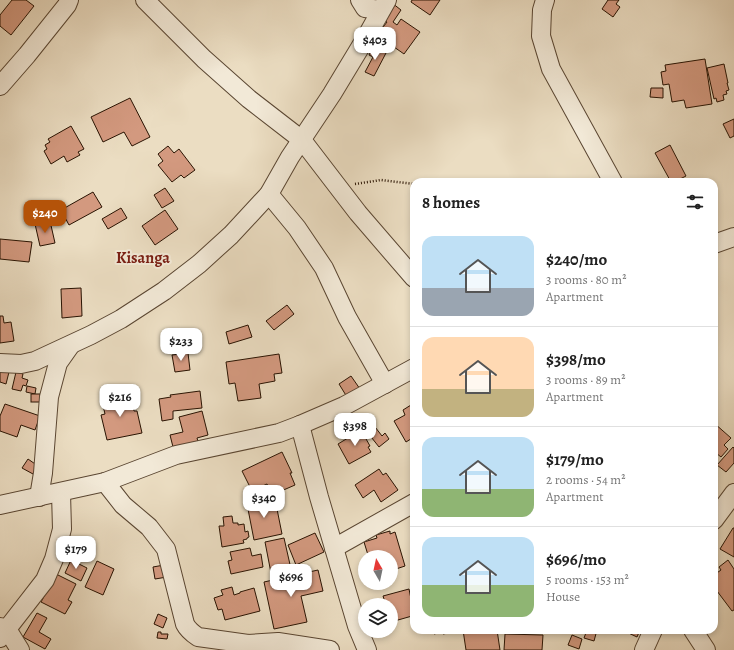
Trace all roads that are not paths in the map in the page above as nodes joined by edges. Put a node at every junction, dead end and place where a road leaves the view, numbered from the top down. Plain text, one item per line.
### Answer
1 (69, 0) edge
2 (145, 0) edge
3 (360, 0) edge
4 (545, 0) edge
5 (384, 5) edge
6 (0, 86) edge
7 (302, 140) junction
8 (611, 178) edge
9 (269, 194) junction
10 (734, 237) edge
11 (718, 243) edge
12 (410, 273) edge
13 (70, 346) junction
14 (0, 363) edge
15 (410, 370) edge
16 (385, 384) junction
17 (300, 425) junction
18 (105, 482) junction
19 (61, 493) junction
20 (734, 493) edge
21 (39, 497) junction
22 (0, 505) edge
23 (410, 505) edge
24 (718, 515) edge
25 (334, 548) junction
26 (2, 631) edge
27 (651, 634) edge
28 (696, 634) edge
29 (20, 650) edge
30 (330, 650) edge
31 (367, 650) edge
32 (644, 650) edge
33 (706, 650) edge

1 - 6 street
2 - 7 street
3 - 5 street
4 - 8 street
5 - 7 street
7 - 9 street
7 - 12 street
9 - 13 street
9 - 16 street
10 - 11 street
13 - 14 street
13 - 21 street
15 - 16 street
16 - 17 street
17 - 18 street
17 - 25 street
18 - 19 street
18 - 30 street
19 - 21 street
19 - 26 street
20 - 24 street
21 - 22 street
23 - 25 street
25 - 31 street
26 - 29 street
27 - 32 street
28 - 33 street

